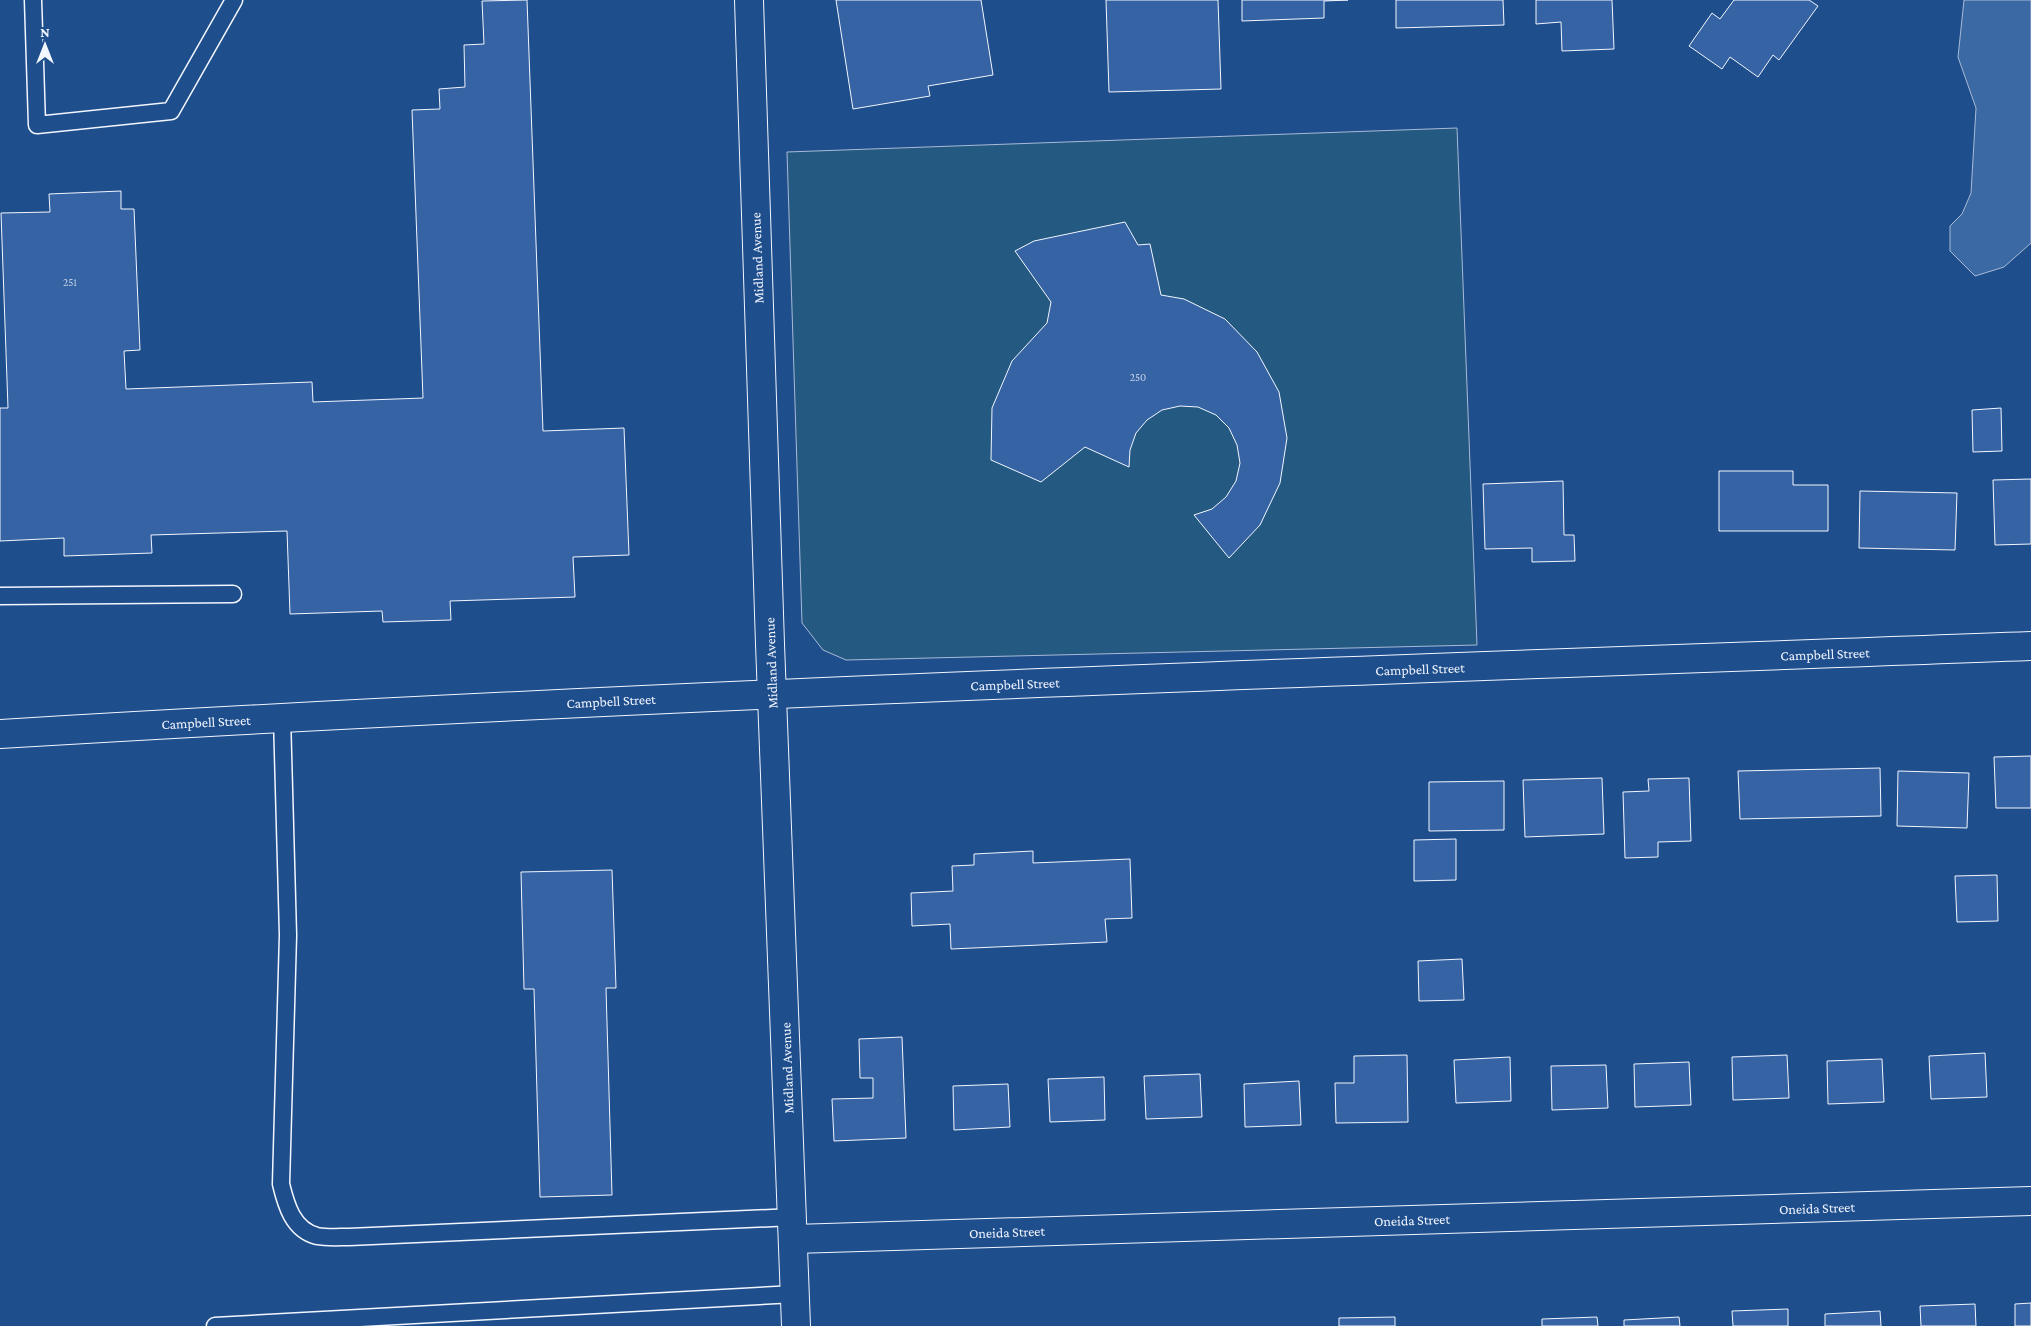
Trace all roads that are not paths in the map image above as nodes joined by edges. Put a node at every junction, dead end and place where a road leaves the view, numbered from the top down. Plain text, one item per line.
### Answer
1 (33, 0) edge
2 (234, 0) edge
3 (749, 0) edge
4 (233, 594) dead end
5 (0, 596) edge
6 (2031, 646) edge
7 (772, 693) junction
8 (282, 717) junction
9 (0, 734) edge
10 (2031, 1201) edge
11 (793, 1228) junction
12 (795, 1294) junction
13 (215, 1326) edge
14 (796, 1326) edge

1 - 2 lane
3 - 7 street, Midland Avenue
4 - 5 lane
6 - 7 street, Campbell Street
7 - 8 street, Campbell Street
7 - 11 street, Midland Avenue
8 - 9 street, Campbell Street
8 - 11 lane
10 - 11 street, Oneida Street
11 - 12 street, Midland Avenue
12 - 13 lane
12 - 14 street, Midland Avenue

